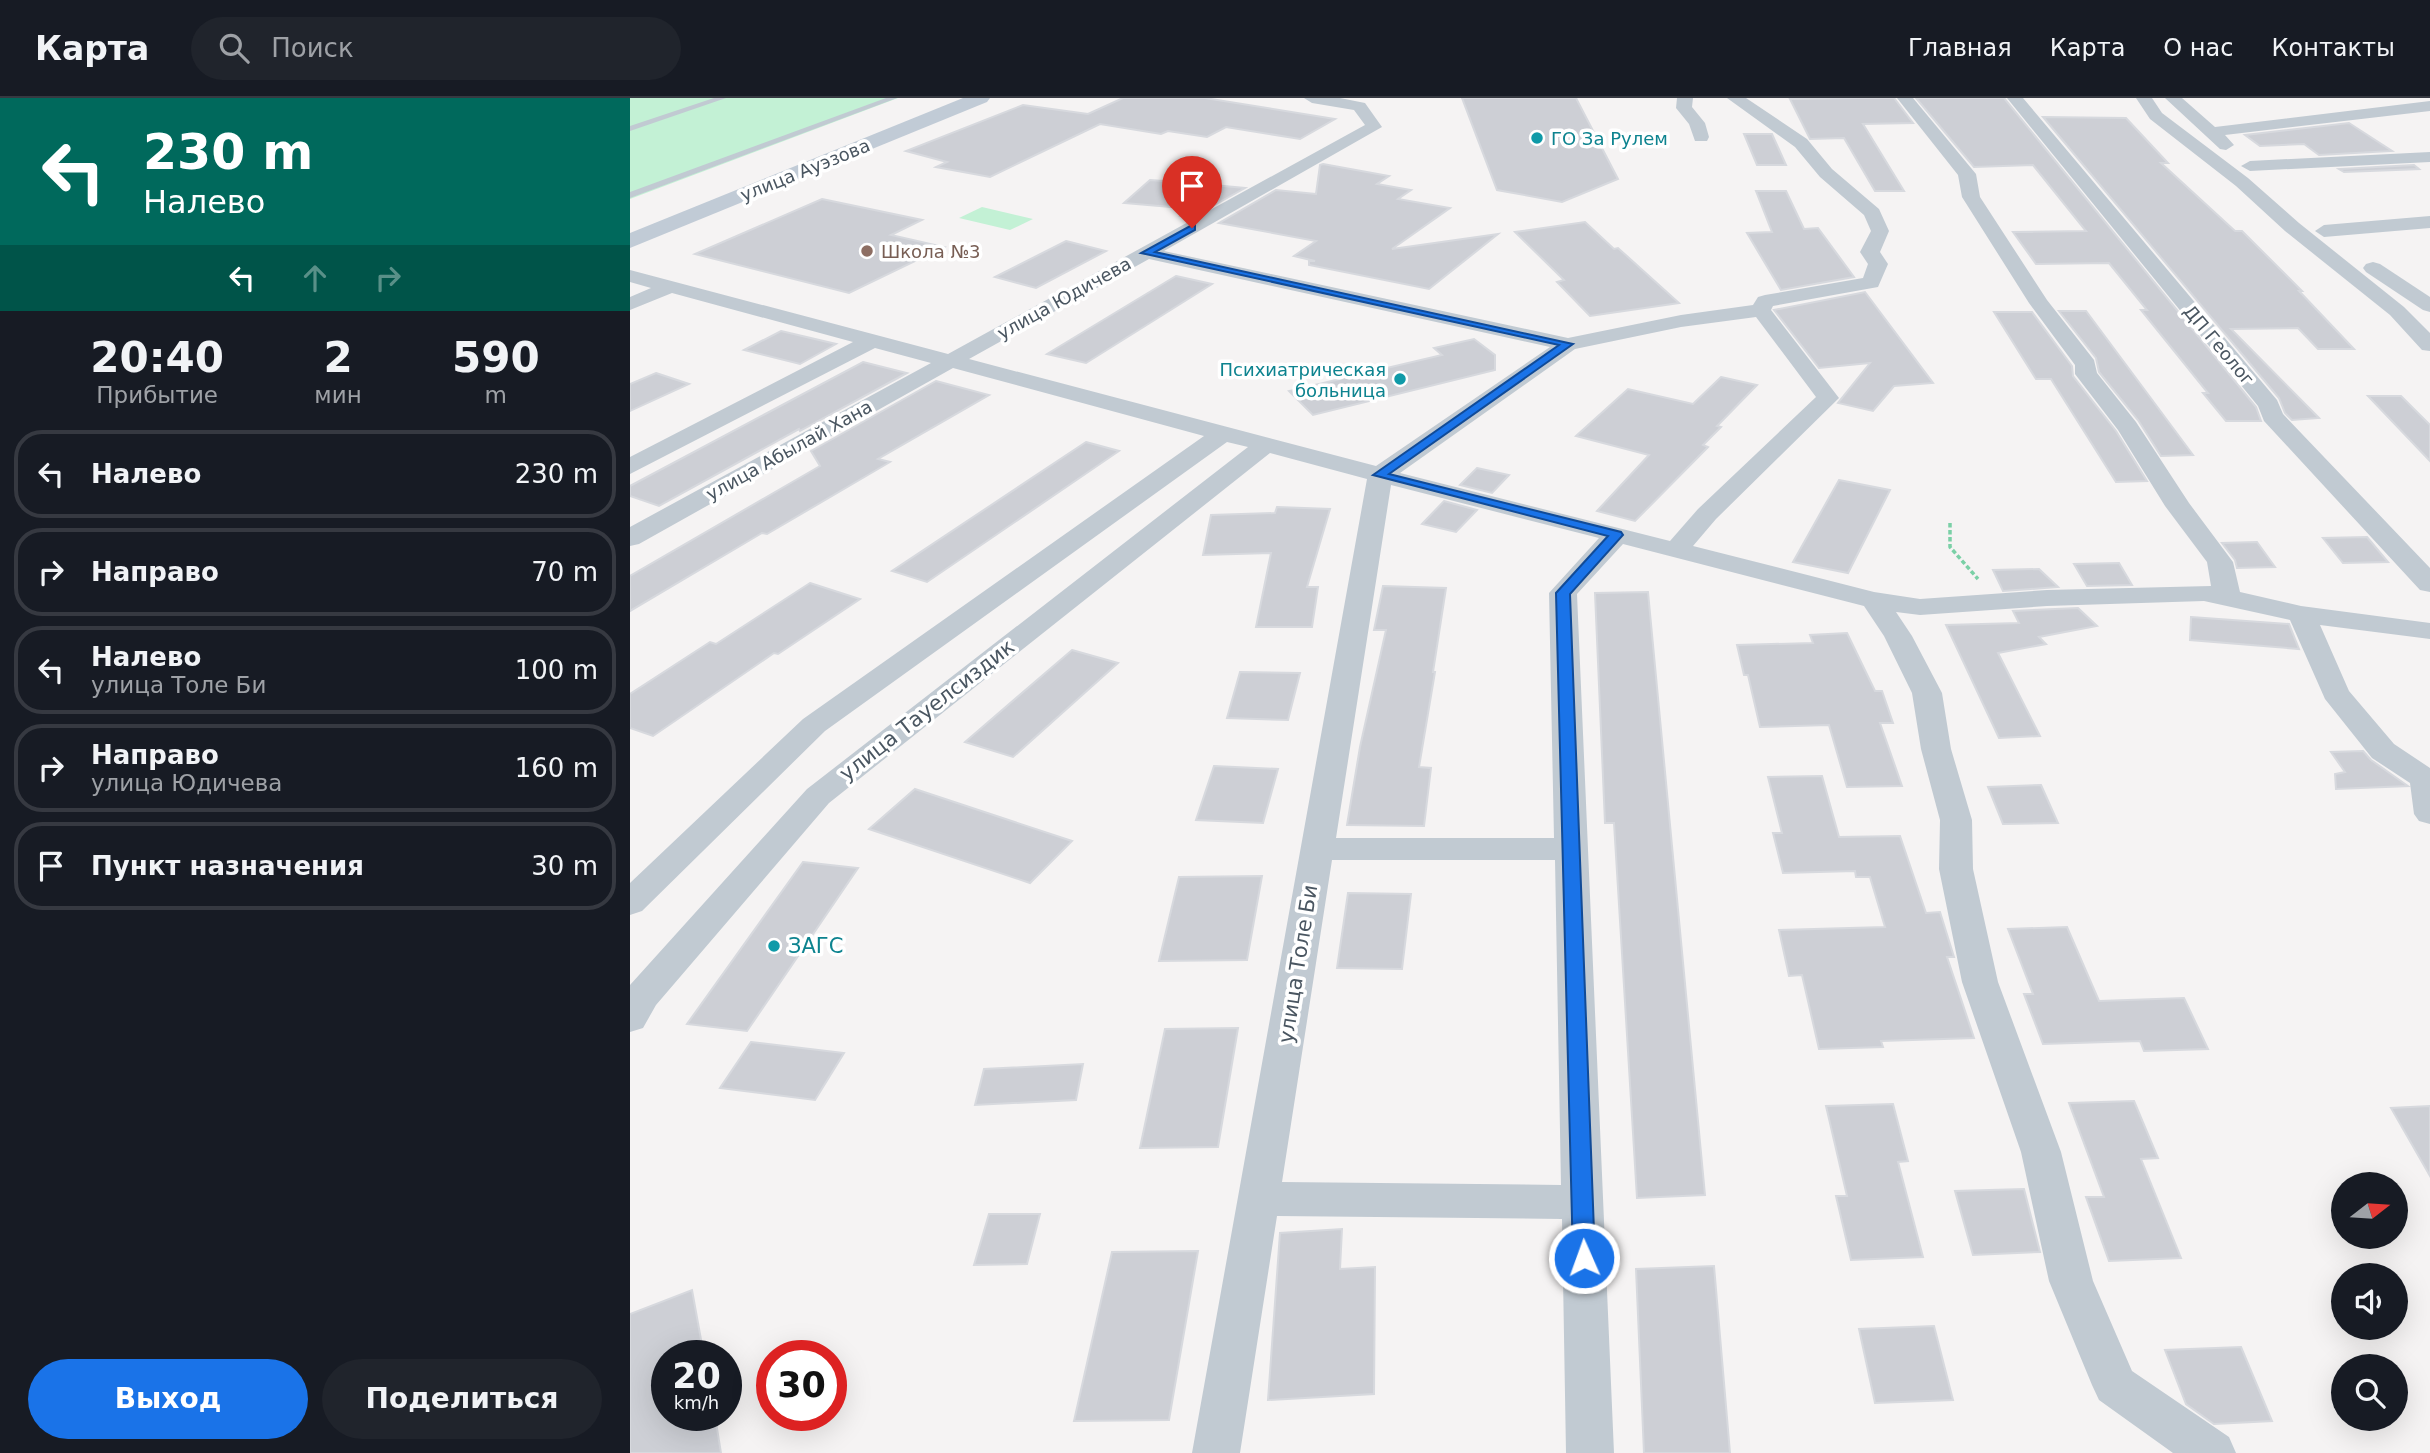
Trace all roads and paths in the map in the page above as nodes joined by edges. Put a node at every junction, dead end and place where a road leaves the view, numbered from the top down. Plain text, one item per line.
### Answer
1 (722, 98) edge
2 (893, 98) edge
3 (980, 98) edge
4 (1312, 98) edge
5 (1685, 98) edge
6 (1735, 98) edge
7 (1905, 98) edge
8 (2015, 98) edge
9 (2144, 98) edge
10 (2173, 98) edge
11 (2430, 106) edge
12 (1775, 107) dead end
13 (630, 129) edge
14 (2212, 132) junction
15 (1700, 136) dead end
16 (1801, 143) junction
17 (2430, 157) edge
18 (2249, 166) junction
19 (630, 195) edge
20 (2430, 222) edge
21 (2324, 231) junction
22 (630, 241) edge
23 (1146, 253) junction
24 (630, 276) edge
25 (670, 287) junction
26 (630, 304) edge
27 (2430, 306) edge
28 (1761, 310) junction
29 (872, 341) junction
30 (1568, 344) junction
31 (2430, 345) edge
32 (949, 361) junction
33 (1222, 433) junction
34 (1266, 445) junction
35 (630, 467) edge
36 (1380, 475) junction
37 (1950, 523) dead end
38 (1617, 535) junction
39 (630, 538) edge
40 (1676, 550) junction
41 (2430, 584) edge
42 (2227, 598) junction
43 (1874, 600) junction
44 (2011, 600) junction
45 (2301, 614) junction
46 (2430, 631) edge
47 (2430, 814) edge
48 (1317, 849) junction
49 (1571, 849) junction
50 (630, 903) edge
51 (630, 1018) edge
52 (1259, 1199) junction
53 (1582, 1202) junction
54 (1216, 1453) edge
55 (1590, 1453) edge
56 (2212, 1453) edge

1 - 13 lane
2 - 19 lane
3 - 22 street, улица Ауэзова
4 - 23 street, улица Юдичева
5 - 15 street
6 - 16 street
7 - 42 street
8 - 41 street, ДП Геолог
9 - 31 street
10 - 14 street
11 - 14 street
12 - 16 street
14 - 18 street
16 - 28 street
17 - 18 street
18 - 21 street
20 - 21 street
21 - 27 street
23 - 30 street
23 - 32 street, улица Юдичева
24 - 25 street
25 - 26 street
25 - 29 street
28 - 30 street
28 - 40 street
29 - 32 street
29 - 35 street
30 - 36 street
32 - 33 street
32 - 39 street, улица Абылай Хана
33 - 34 street
33 - 50 street
34 - 36 street
34 - 51 street, улица Тауелсиздик
36 - 38 street
36 - 48 street, улица Толе Би
37 - 44 path
38 - 40 street
38 - 49 street
40 - 43 street
42 - 44 street
42 - 45 street
43 - 44 street
43 - 56 street
45 - 46 street
45 - 47 street
48 - 49 street
48 - 52 street, улица Толе Би
49 - 53 street
52 - 53 street
52 - 54 street, улица Толе Би
53 - 55 street

